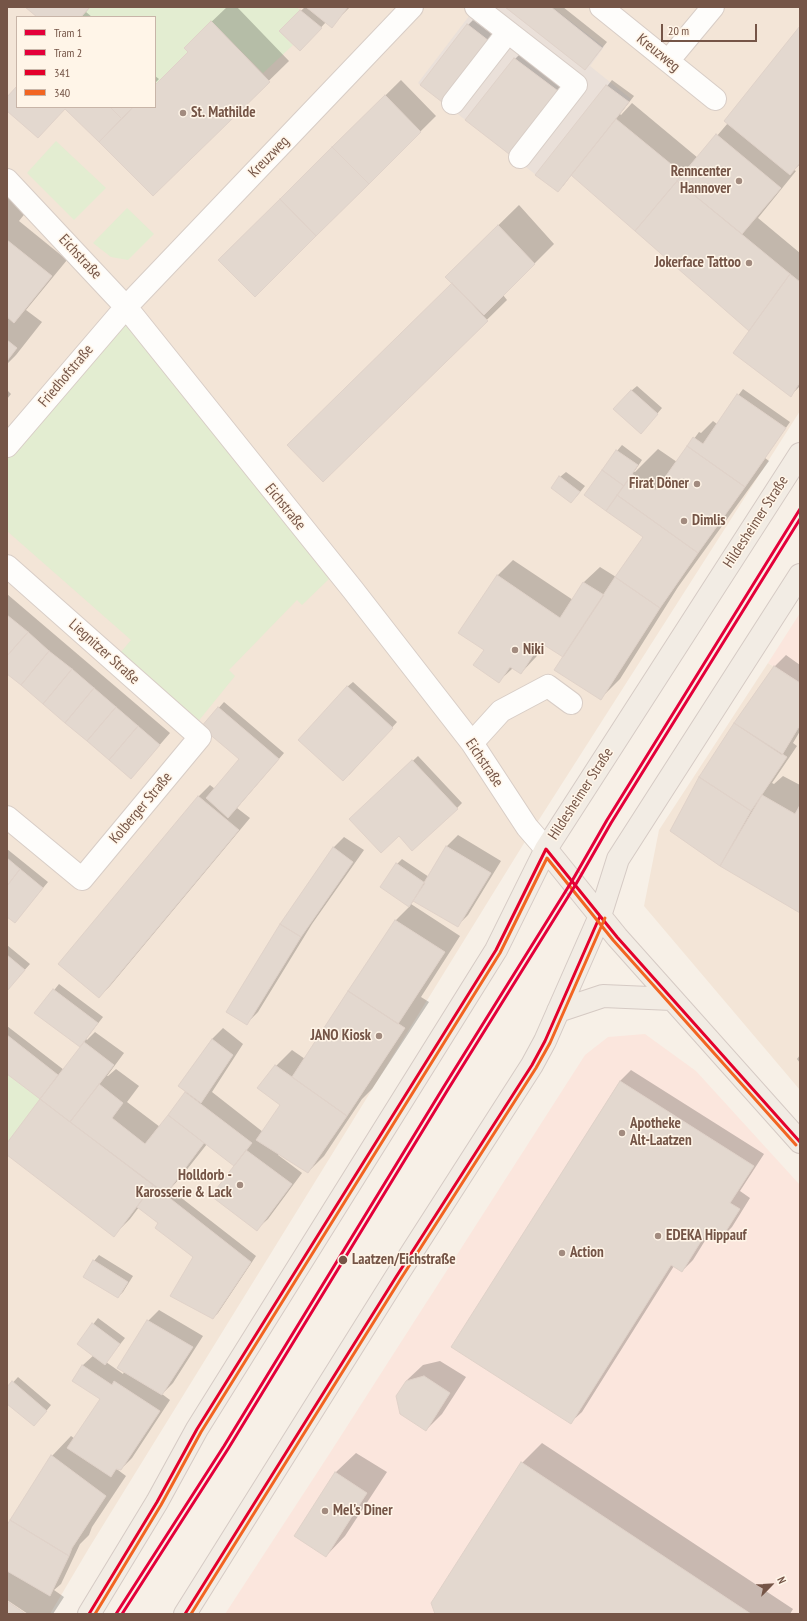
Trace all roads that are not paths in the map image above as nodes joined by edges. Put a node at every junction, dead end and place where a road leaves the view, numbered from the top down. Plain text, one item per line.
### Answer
1 (412, 7) edge
2 (476, 7) edge
3 (601, 7) edge
4 (712, 7) edge
5 (508, 32) junction
6 (668, 61) junction
7 (714, 99) dead end
8 (453, 103) dead end
9 (520, 157) dead end
10 (7, 180) edge
11 (126, 307) junction
12 (7, 446) edge
13 (800, 454) edge
14 (7, 566) edge
15 (800, 575) edge
16 (571, 703) dead end
17 (200, 738) joint
18 (472, 743) junction
19 (7, 816) edge
20 (546, 848) junction
21 (600, 916) junction
22 (672, 999) junction
23 (558, 1011) junction
24 (800, 1142) edge
25 (89, 1614) edge
26 (185, 1614) edge

1 - 11 street, Kreuzweg
2 - 5 street
3 - 6 street, Kreuzweg
4 - 6 street
5 - 8 street
5 - 9 street
6 - 7 street, Kreuzweg
10 - 11 street, Eichstraße
11 - 12 street, Friedhofstraße
11 - 18 street, Eichstraße
13 - 20 main road, Hildesheimer Straße
14 - 17 street, Liegnitzer Straße
15 - 21 main road
16 - 18 street
17 - 19 street, Kolberger Straße
18 - 20 street, Eichstraße
20 - 21 main road
20 - 25 main road, Hildesheimer Straße
21 - 22 main road
21 - 23 main road
22 - 23 main road
22 - 24 main road
23 - 26 main road

